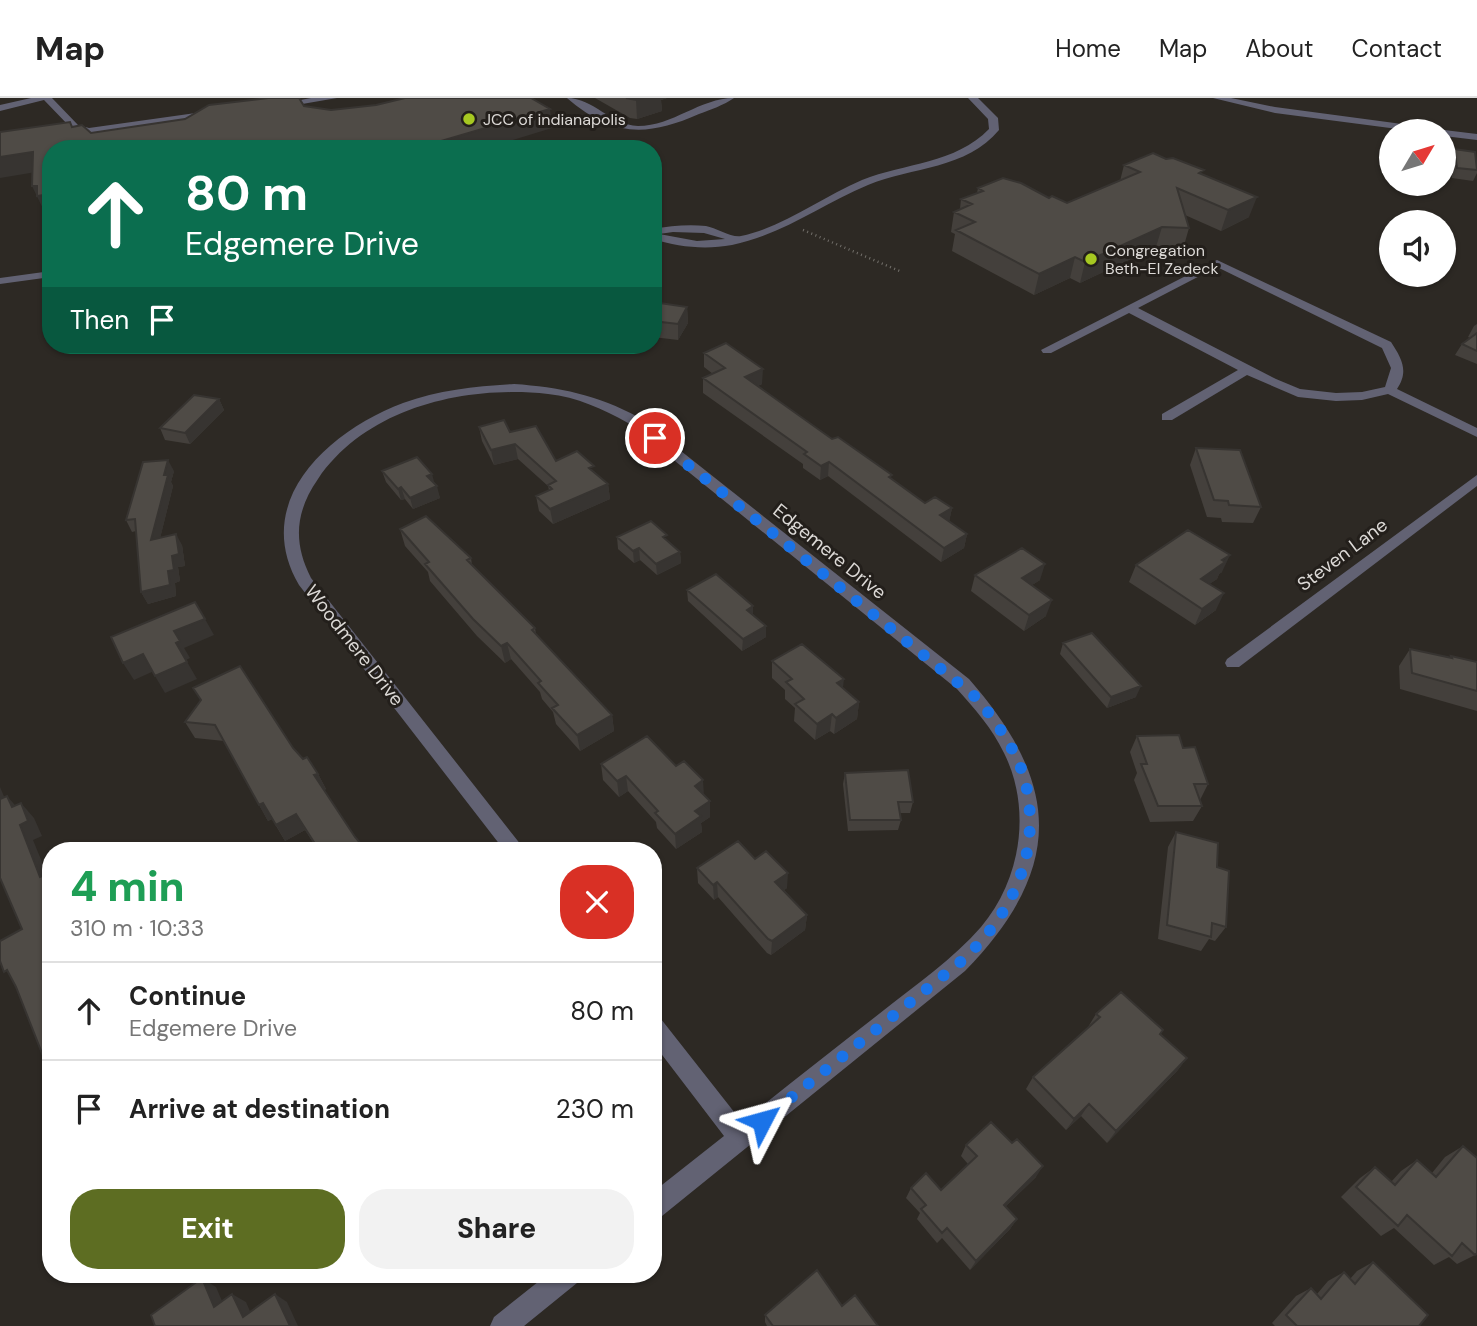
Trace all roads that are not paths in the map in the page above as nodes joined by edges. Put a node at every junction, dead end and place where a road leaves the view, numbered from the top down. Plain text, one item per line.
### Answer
1 (45, 98) edge
2 (332, 98) edge
3 (572, 98) edge
4 (729, 98) edge
5 (973, 98) edge
6 (1218, 98) edge
7 (326, 99) edge
8 (266, 106) edge
9 (0, 108) edge
10 (332, 110) edge
11 (218, 113) edge
12 (1379, 124) edge
13 (1456, 134) edge
14 (1477, 137) edge
15 (662, 231) edge
16 (42, 275) edge
17 (0, 281) edge
18 (1129, 308) junction
19 (1047, 350) dead end
20 (1248, 369) junction
21 (1390, 390) junction
22 (436, 398) joint
23 (1167, 417) dead end
24 (1477, 433) edge
25 (1477, 479) edge
26 (1233, 663) dead end
27 (509, 842) edge
28 (662, 1038) edge
29 (740, 1138) junction
30 (662, 1200) edge
31 (557, 1283) edge
32 (505, 1325) edge

1 - 9 street
1 - 11 street
2 - 7 street
3 - 4 street
5 - 15 street
6 - 12 street
7 - 8 street
7 - 10 street
13 - 14 street
16 - 17 street
18 - 19 street
18 - 20 street
18 - 21 street
20 - 21 street
20 - 23 street
21 - 24 street
22 - 27 street, Woodmere Drive
22 - 29 street, Edgemere Drive
25 - 26 street, Steven Lane
28 - 29 street
29 - 30 street, Edgemere Drive
31 - 32 street

